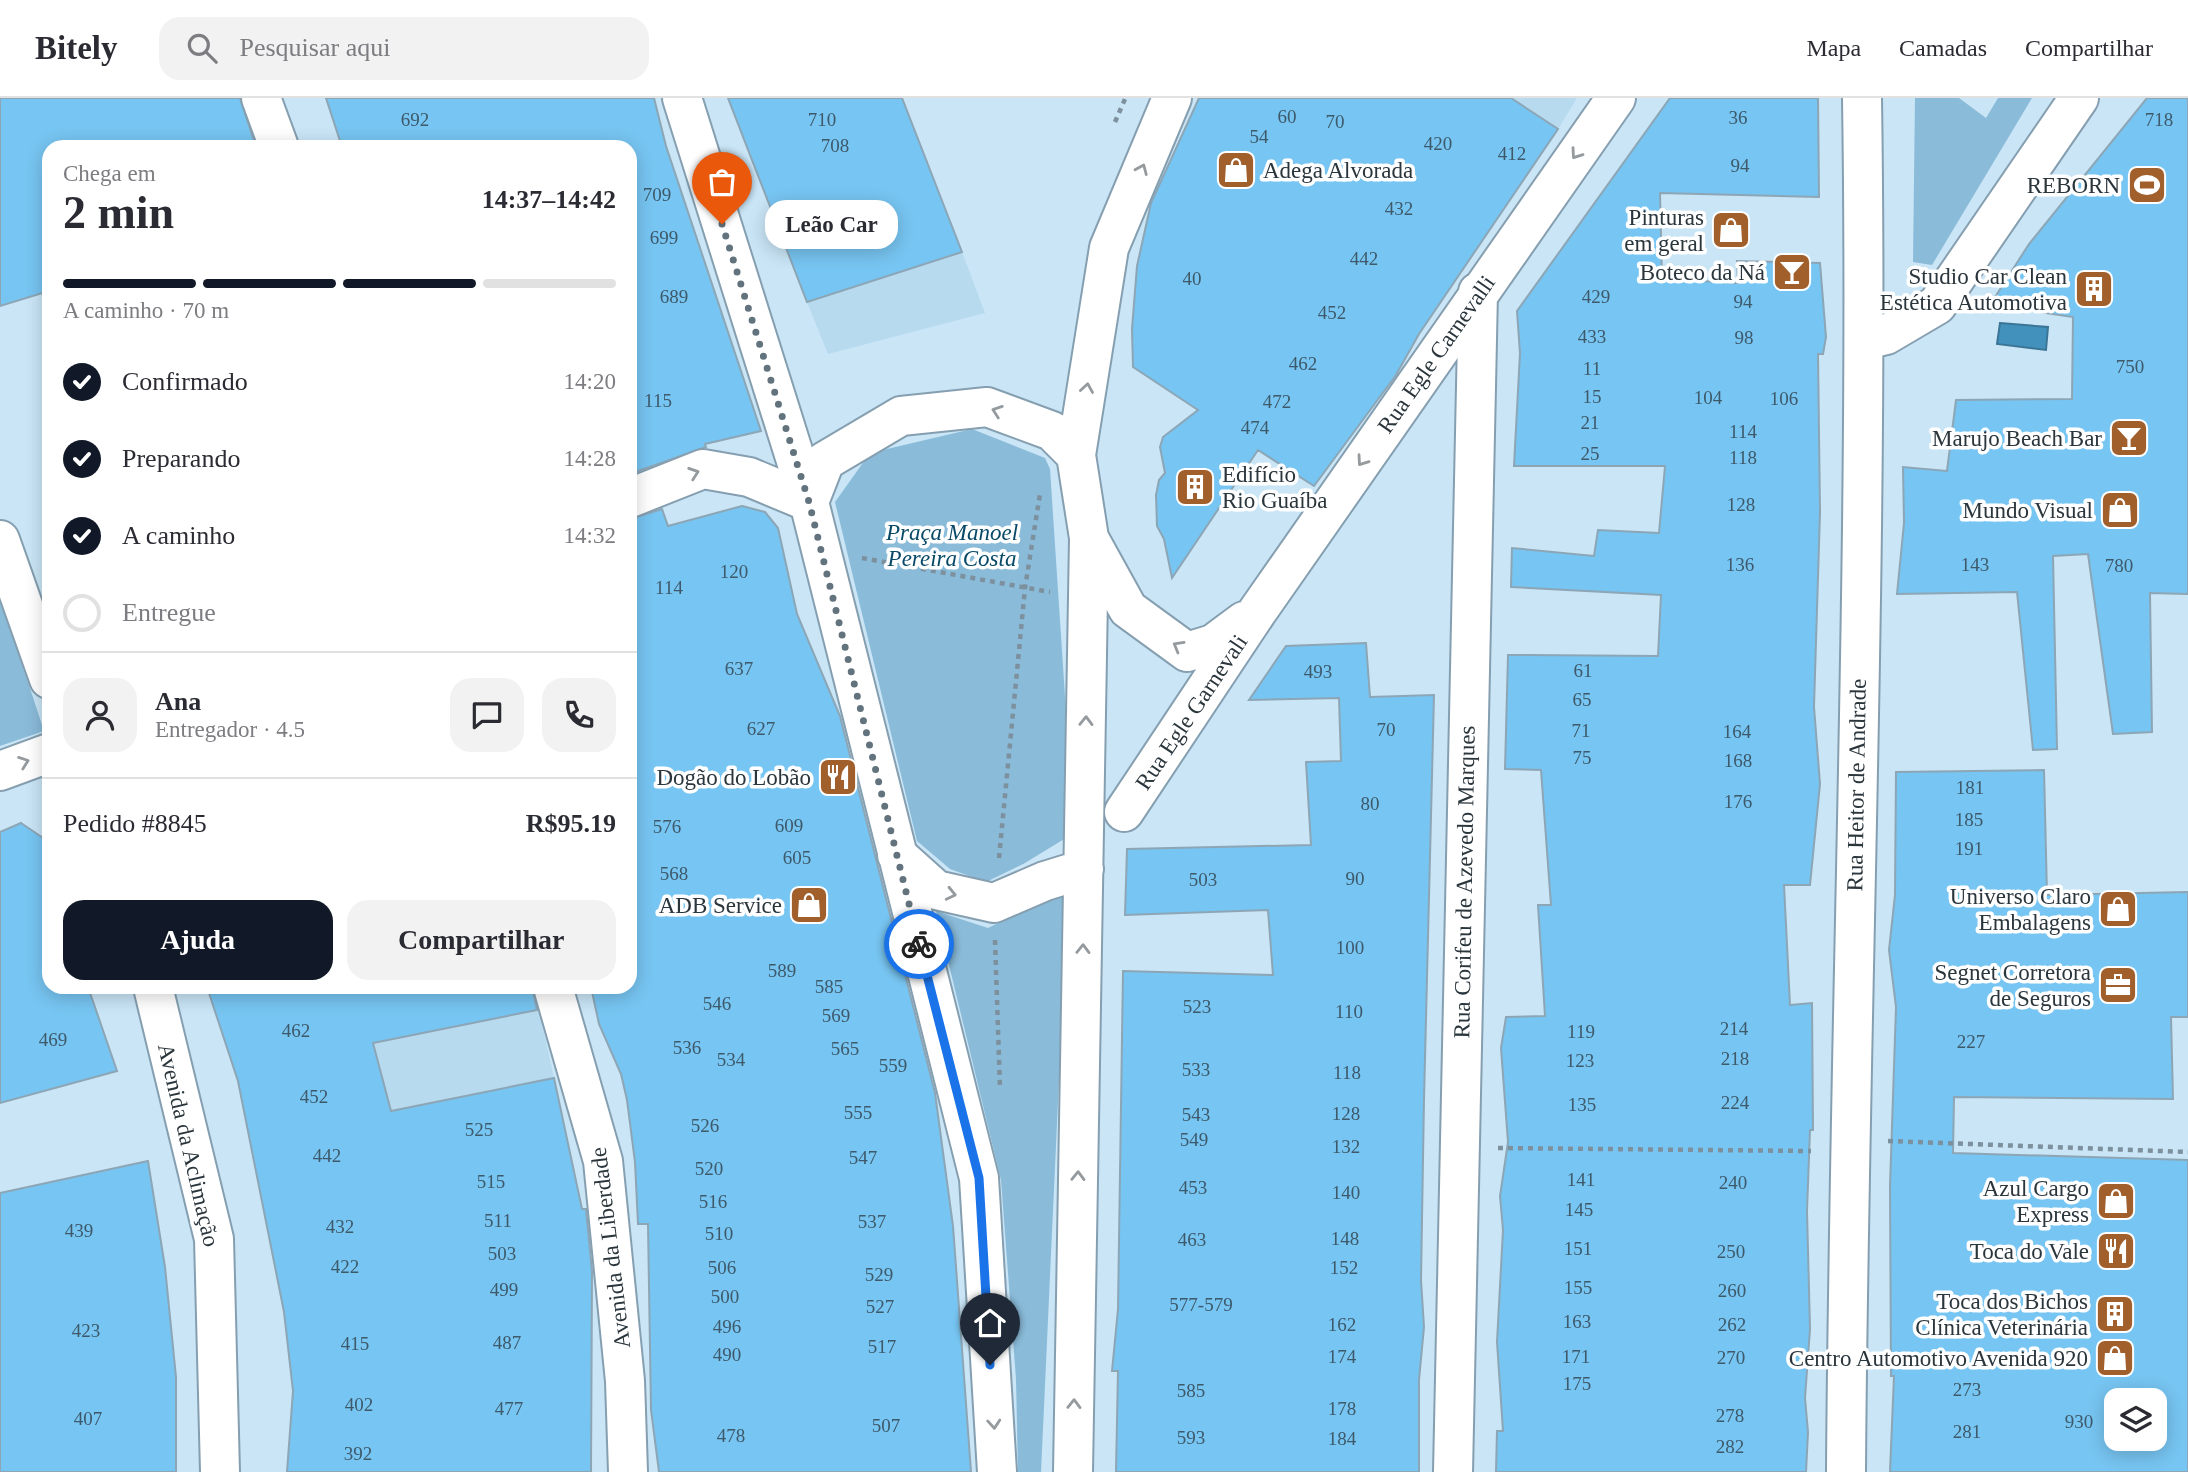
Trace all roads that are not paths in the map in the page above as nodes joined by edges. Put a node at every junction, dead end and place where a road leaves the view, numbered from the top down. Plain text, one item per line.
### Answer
1 (261, 98) edge
2 (682, 98) edge
3 (1172, 98) edge
4 (1616, 98) edge
5 (1862, 98) edge
6 (2079, 98) edge
7 (276, 140) edge
8 (1478, 292) junction
9 (1865, 340) junction
10 (1076, 455) junction
11 (637, 495) edge
12 (809, 502) junction
13 (1089, 538) junction
14 (0, 540) edge
15 (1257, 612) junction
16 (42, 660) edge
17 (42, 756) edge
18 (0, 771) edge
19 (1124, 813) dead end
20 (897, 855) junction
21 (1084, 869) junction
22 (155, 994) edge
23 (555, 994) edge
24 (219, 1472) edge
25 (628, 1472) edge
26 (997, 1472) edge
27 (1073, 1472) edge
28 (1453, 1472) edge
29 (1846, 1472) edge

1 - 7 street
2 - 12 street
10 -> 3 street
4 -> 8 street, Rua Egle Carnevalli
5 - 9 street, Rua Heitor de Andrade
6 - 9 street
8 -> 15 street, Rua Egle Carnevalli
8 - 28 street, Rua Corifeu de Azevedo Marques
9 - 29 street, Rua Heitor de Andrade
10 -> 12 street
10 - 13 street
11 -> 12 street
12 - 20 street
15 -> 13 street
21 -> 13 street
14 - 16 street
15 - 19 street, Rua Egle Garnevali
18 -> 17 street
20 -> 21 street
20 -> 26 street
27 -> 21 street
22 - 24 street, Avenida da Aclimação
23 - 25 street, Avenida da Liberdade

